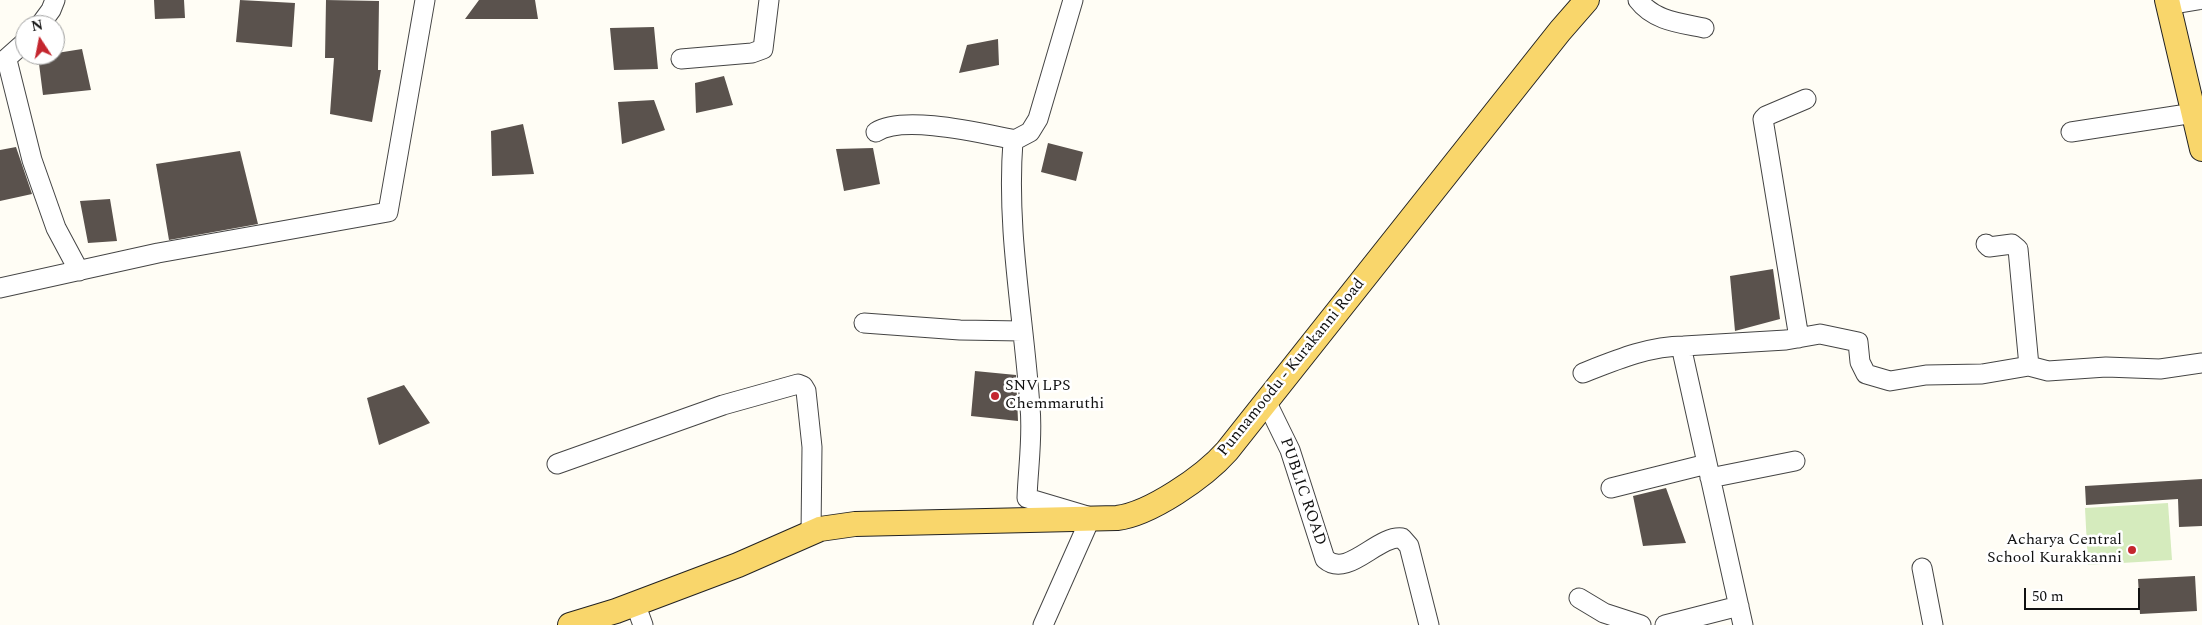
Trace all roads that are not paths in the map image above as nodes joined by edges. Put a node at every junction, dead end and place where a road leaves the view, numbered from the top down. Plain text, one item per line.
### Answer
1 (55, 0) edge
2 (424, 0) edge
3 (769, 0) edge
4 (1073, 0) edge
5 (1587, 0) edge
6 (1638, 0) edge
7 (2198, 0) edge
8 (2168, 3) edge
9 (46, 15) edge
10 (1704, 28) dead end
11 (15, 51) edge
12 (682, 59) dead end
13 (1806, 99) dead end
14 (2194, 113) junction
15 (876, 132) dead end
16 (2071, 132) dead end
17 (1016, 140) junction
18 (2202, 149) edge
19 (1986, 244) dead end
20 (78, 271) junction
21 (0, 288) edge
22 (864, 323) dead end
23 (1022, 331) junction
24 (1799, 338) junction
25 (1684, 346) junction
26 (2202, 363) edge
27 (2029, 366) junction
28 (1583, 373) dead end
29 (1266, 401) junction
30 (1795, 461) dead end
31 (557, 464) dead end
32 (1708, 471) junction
33 (1611, 488) dead end
34 (1091, 518) junction
35 (811, 533) junction
36 (1922, 568) dead end
37 (1579, 598) dead end
38 (1739, 606) junction
39 (639, 614) edge
40 (570, 625) edge
41 (1043, 625) edge
42 (1429, 625) edge
43 (1641, 625) edge
44 (1665, 625) edge
45 (1743, 625) edge
46 (1933, 625) edge

1 - 9 street
2 - 20 street
3 - 12 street
4 - 17 street
5 - 29 main road, Punnamoodu - Kurakanni Road
6 - 10 street
7 - 8 street
8 - 14 main road
11 - 20 street
13 - 24 street
14 - 16 street
14 - 18 main road
15 - 17 street
17 - 23 street
19 - 27 street
20 - 21 street
22 - 23 street
23 - 34 street
24 - 25 street
24 - 27 street
25 - 28 street
25 - 32 street
26 - 27 street
29 - 34 main road, Punnamoodu - Kurakanni Road
29 - 42 street, PUBLIC ROAD
30 - 32 street
31 - 35 street
32 - 33 street
32 - 38 street
34 - 35 main road, Punnamoodu - Kurakanni Road
34 - 41 street
35 - 39 main road, Punnamoodu - Kurakanni Road
36 - 46 street
37 - 43 street
38 - 44 street
38 - 45 street
39 - 40 main road, Punnamoodu - Kurakanni Road

